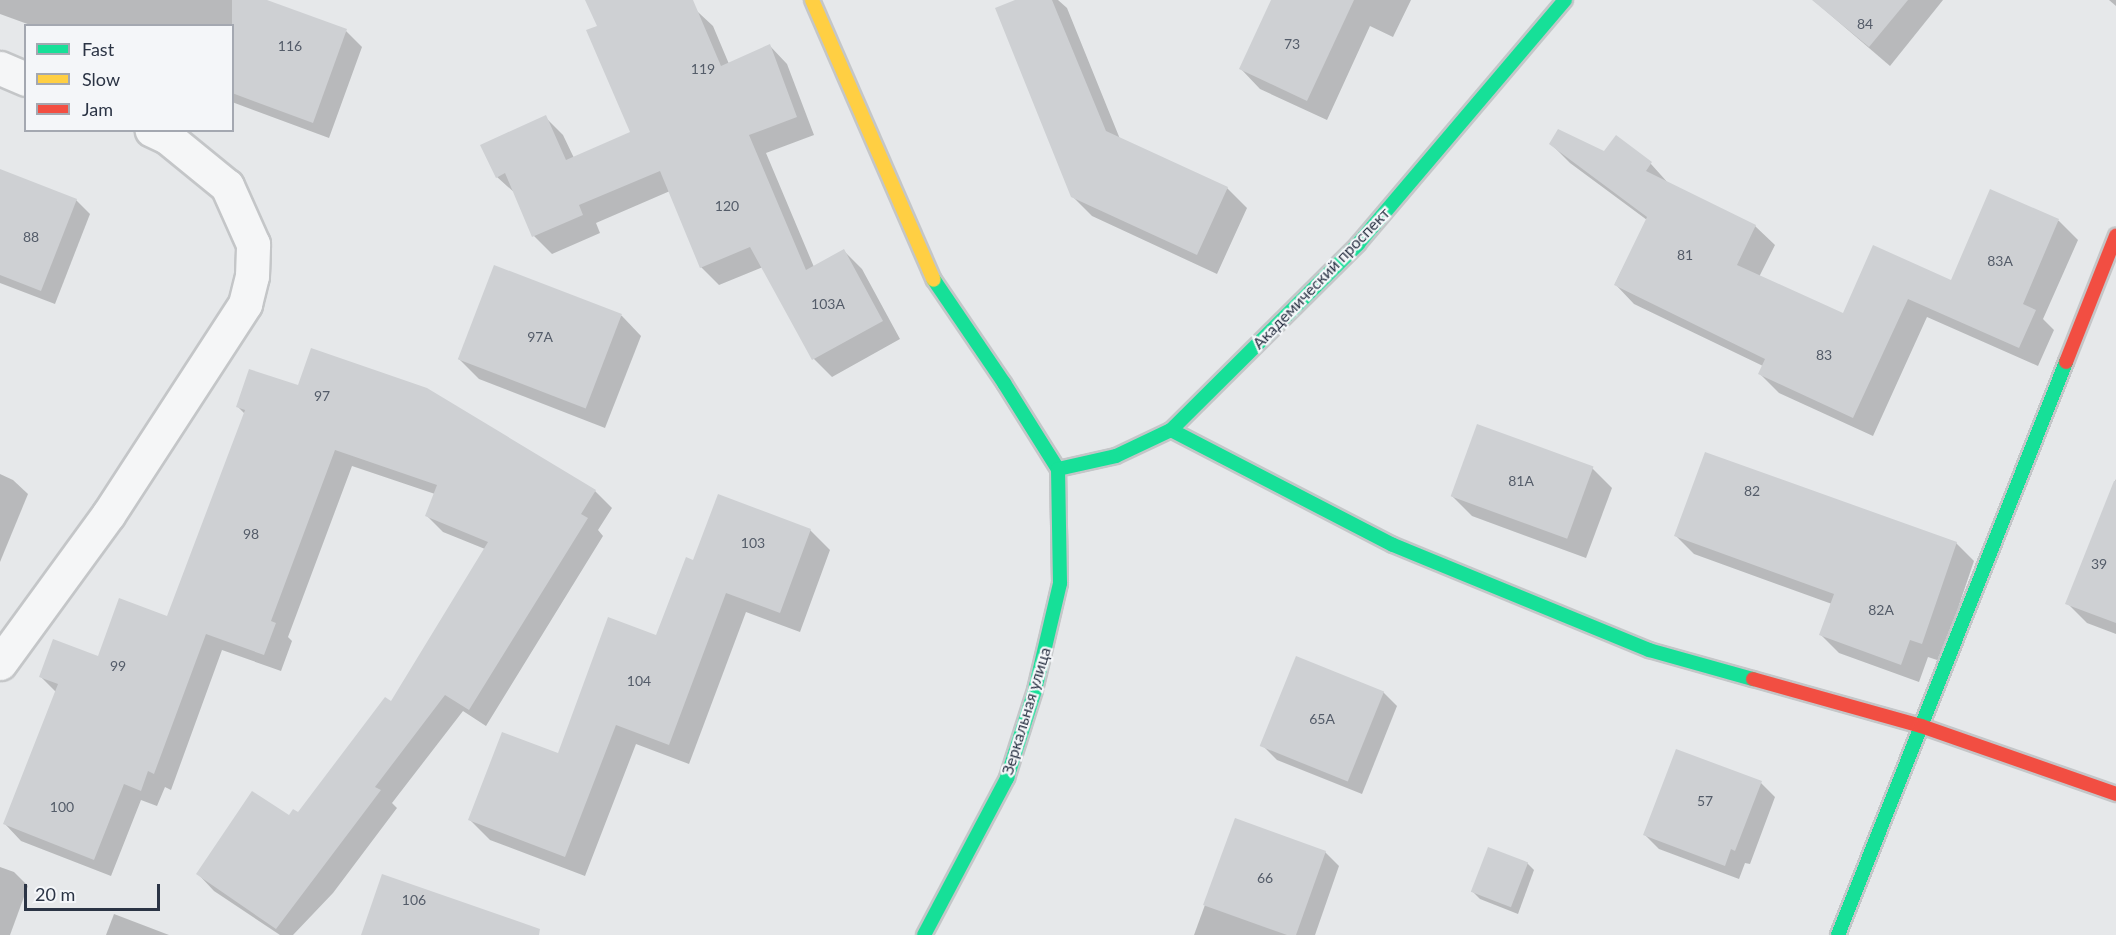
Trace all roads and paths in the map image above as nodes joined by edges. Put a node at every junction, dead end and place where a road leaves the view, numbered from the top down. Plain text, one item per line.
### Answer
1 (812, 0) edge
2 (1565, 0) edge
3 (0, 68) edge
4 (24, 78) edge
5 (156, 132) edge
6 (2116, 236) edge
7 (1171, 430) junction
8 (1058, 469) junction
9 (0, 663) edge
10 (1921, 726) junction
11 (2116, 794) edge
12 (924, 935) edge
13 (1838, 935) edge

1 - 8 street
2 - 7 street, Академический проспект
3 - 4 street
5 - 9 street
6 - 10 street
7 - 8 street, Академический проспект
7 - 10 street
8 - 12 street, Зеркальная улица
10 - 11 street
10 - 13 street

